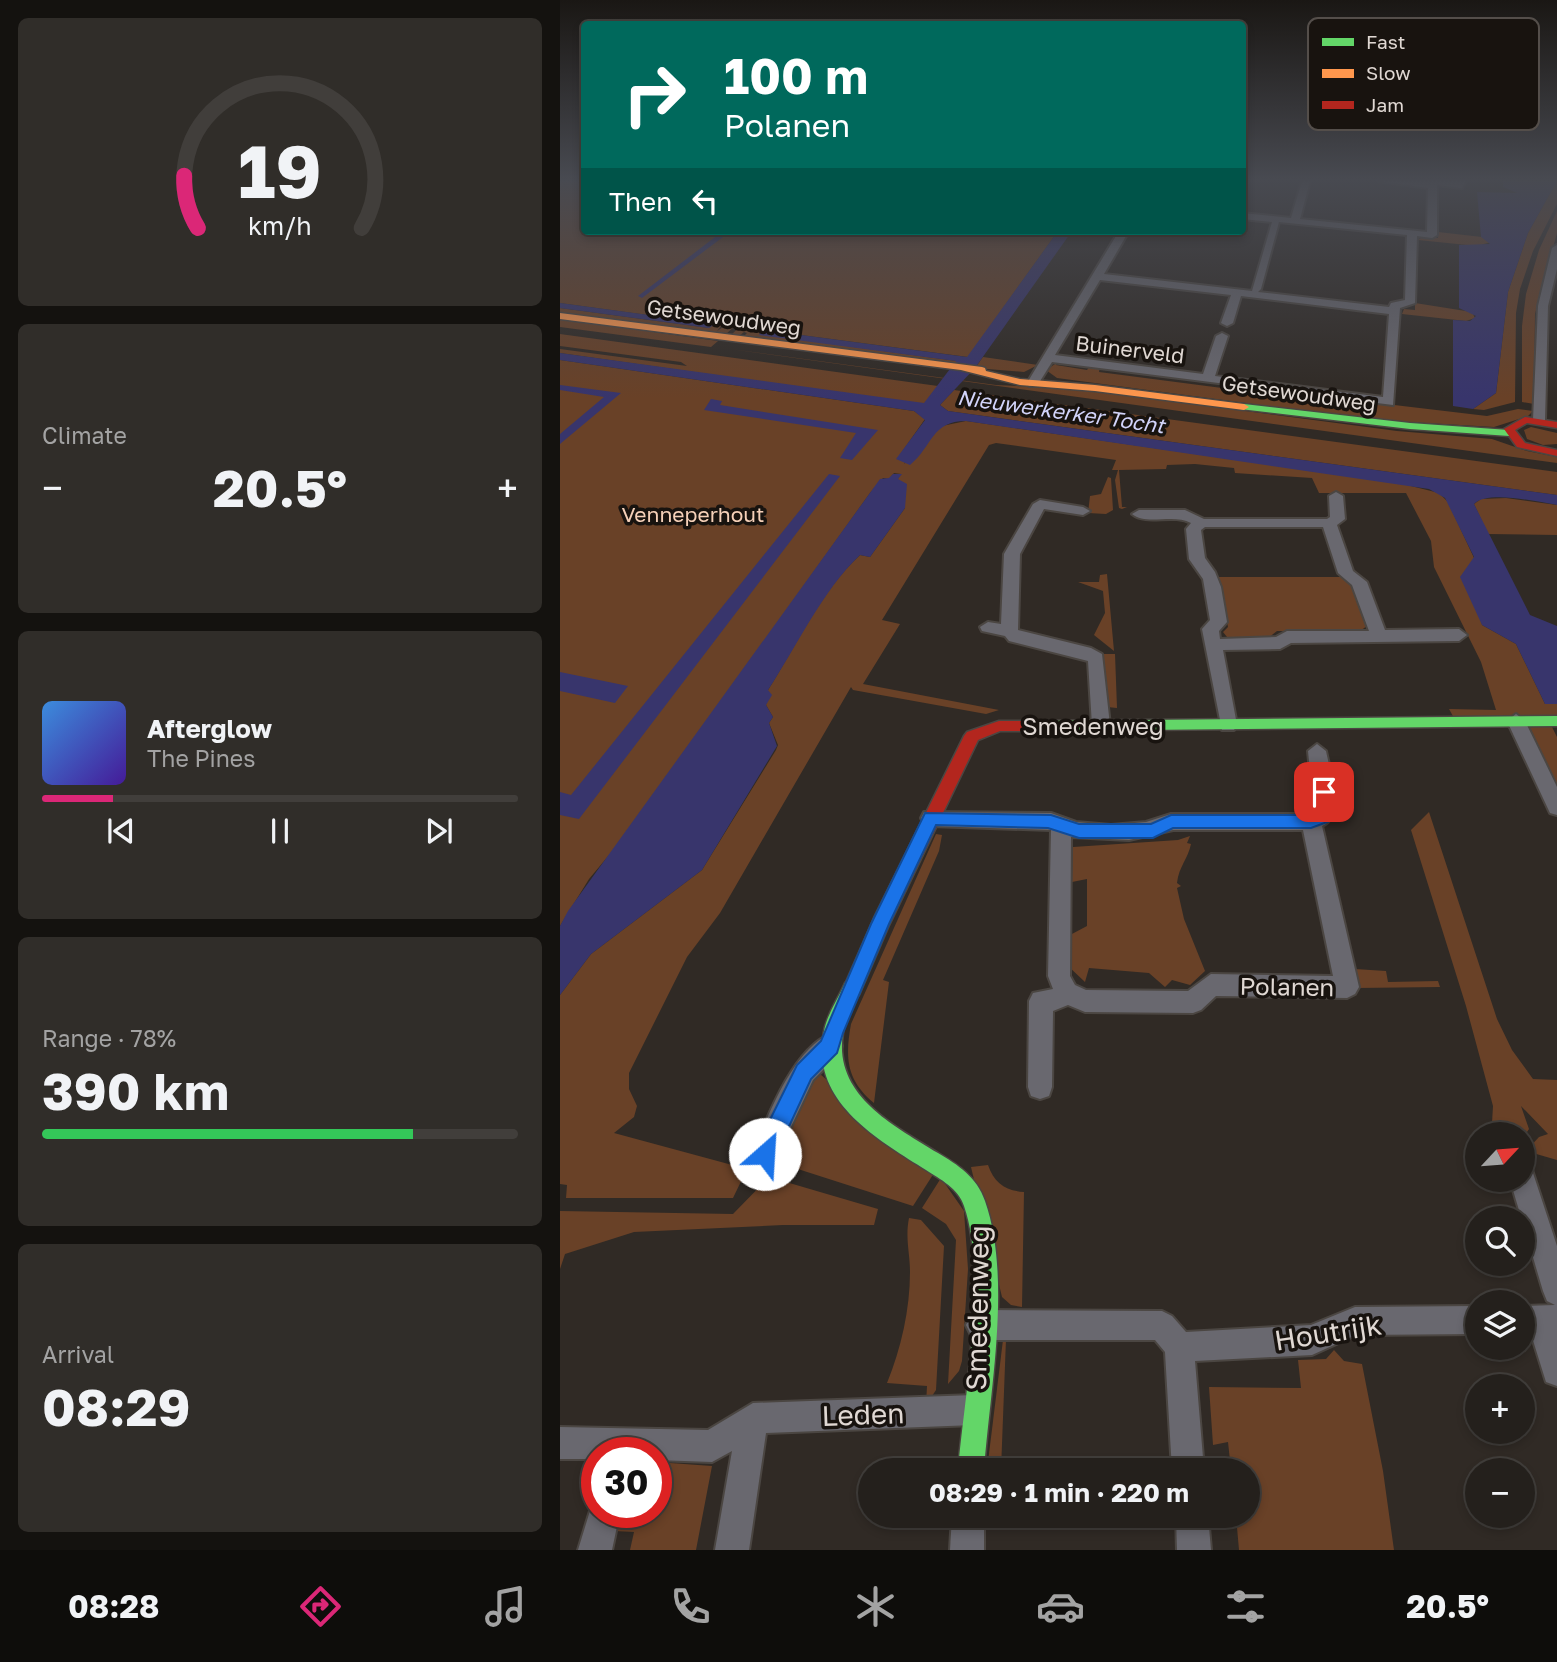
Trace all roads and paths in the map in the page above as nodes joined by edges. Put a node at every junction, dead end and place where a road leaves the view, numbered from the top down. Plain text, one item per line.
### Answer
1 (1110, 253) edge
2 (1266, 253) edge
3 (1411, 253) edge
4 (1556, 253) edge
5 (1098, 274) junction
6 (1256, 289) junction
7 (1237, 293) junction
8 (1395, 308) junction
9 (560, 316) edge
10 (1227, 323) dead end
11 (1222, 336) dead end
12 (1048, 358) junction
13 (1208, 379) junction
14 (1035, 380) junction
15 (1539, 420) junction
16 (1557, 425) edge
17 (1509, 433) junction
18 (1557, 453) edge
19 (1336, 496) dead end
20 (1083, 511) dead end
21 (1139, 514) dead end
22 (1201, 523) junction
23 (1329, 523) junction
24 (988, 627) dead end
25 (1010, 631) junction
26 (1459, 635) dead end
27 (1379, 636) junction
28 (1213, 645) junction
29 (1516, 721) junction
30 (1557, 721) edge
31 (1101, 725) junction
32 (1228, 725) junction
33 (1317, 751) dead end
34 (1557, 807) edge
35 (931, 818) junction
36 (1311, 822) junction
37 (1061, 828) junction
38 (1067, 993) junction
39 (830, 1046) junction
40 (1040, 1087) dead end
41 (765, 1154) dead end
42 (1527, 1192) edge
43 (1557, 1292) edge
44 (1465, 1320) edge
45 (1540, 1320) edge
46 (981, 1325) junction
47 (1180, 1347) junction
48 (1557, 1371) edge
49 (974, 1409) junction
50 (753, 1418) junction
51 (560, 1443) edge
52 (581, 1444) edge
53 (672, 1446) edge
54 (972, 1458) edge
55 (1187, 1458) edge
56 (600, 1528) edge
57 (968, 1528) edge
58 (1193, 1528) edge
59 (595, 1550) edge
60 (732, 1550) edge
61 (967, 1550) edge
62 (1194, 1550) edge

1 - 5 street
2 - 6 street
3 - 8 street
4 - 15 street
5 - 6 street
5 - 7 street
5 - 12 street
6 - 8 street
7 - 8 street
7 - 10 street
8 - 13 street, Buinerveld
9 - 14 main road, Getsewoudweg
11 - 13 street, Buinerveld
12 - 13 street, Buinerveld
12 - 14 street
14 - 17 main road, Getsewoudweg
15 - 16 main road
15 - 17 main road
17 - 18 main road
19 - 23 street
20 - 25 street
21 - 22 street
22 - 23 street
22 - 28 street
23 - 27 street
24 - 25 street
25 - 31 street
26 - 27 street
27 - 28 street
28 - 32 street
29 - 30 main road, Smedenweg
29 - 32 main road, Smedenweg
29 - 34 street
31 - 32 main road, Smedenweg
31 - 35 main road, Smedenweg
33 - 36 street
35 - 37 street
35 - 39 main road, Smedenweg
36 - 37 street
36 - 38 street, Polanen
37 - 38 street
38 - 40 street
39 - 41 street, Smedenweg
39 - 46 main road, Smedenweg
42 - 43 street
44 - 47 street, Houtrijk
45 - 48 street
46 - 47 street
46 - 49 main road, Smedenweg
47 - 55 street
49 - 50 street, Leden
49 - 54 main road, Smedenweg
50 - 53 street
50 - 60 street
51 - 52 street
56 - 59 street
57 - 61 street
58 - 62 street

